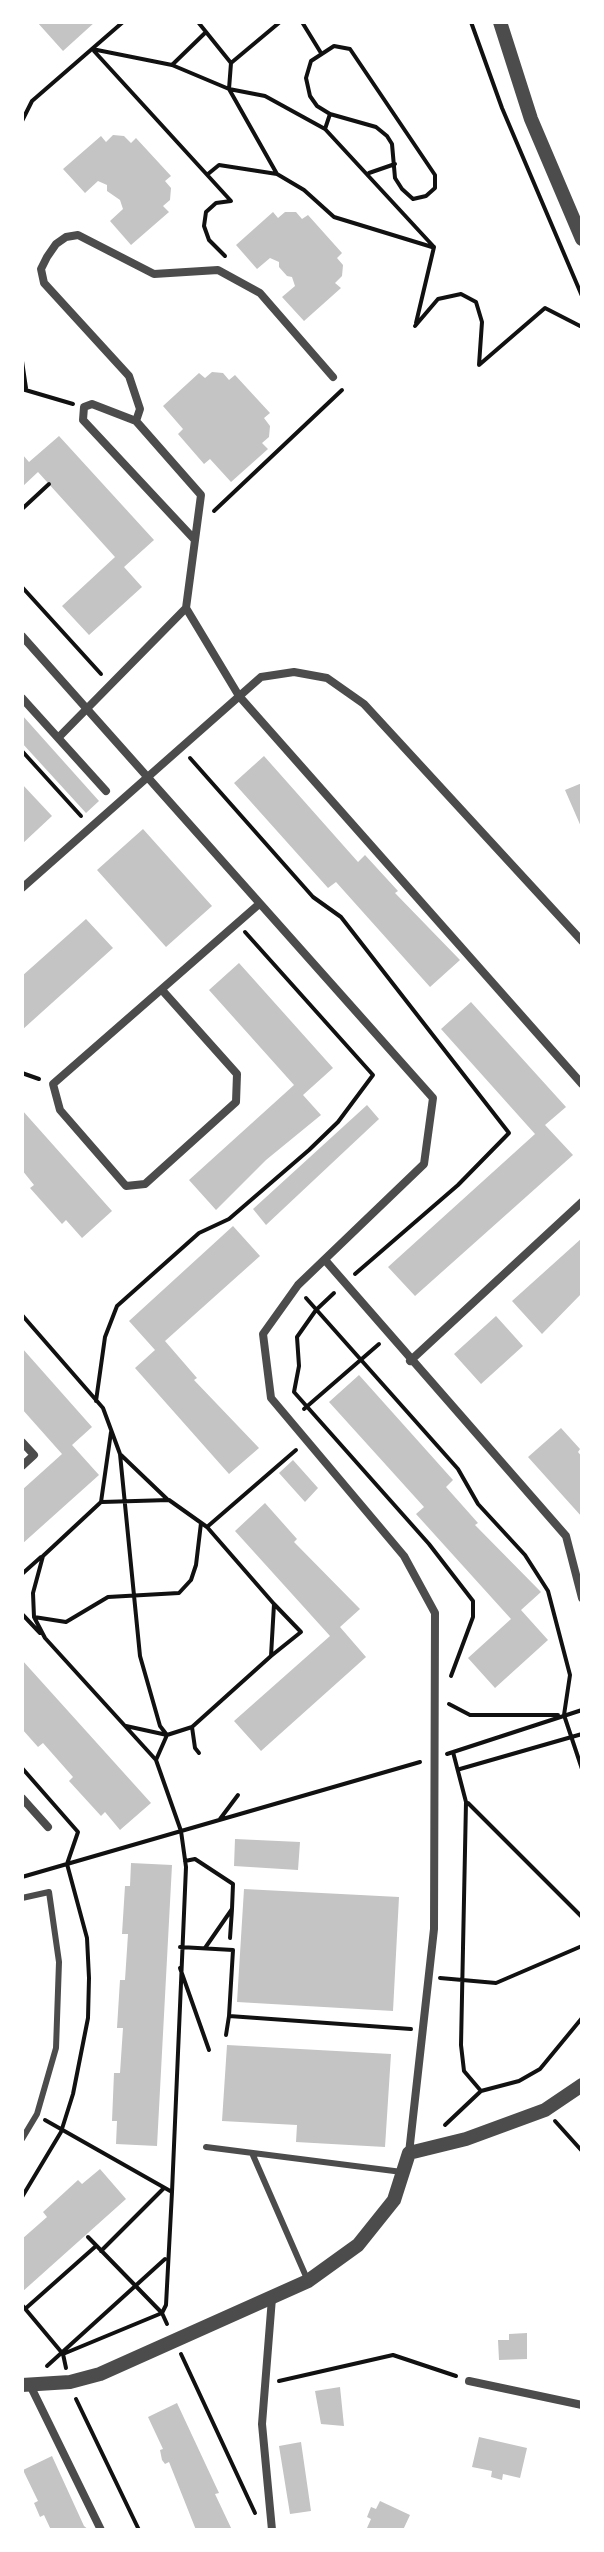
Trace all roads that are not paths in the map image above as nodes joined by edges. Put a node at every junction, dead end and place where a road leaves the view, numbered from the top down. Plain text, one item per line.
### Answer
1 (500, 22) edge
2 (582, 239) edge
3 (333, 377) dead end
4 (136, 421) junction
5 (194, 539) junction
6 (186, 608) junction
7 (22, 636) edge
8 (239, 696) junction
9 (22, 698) edge
10 (86, 708) junction
11 (58, 738) junction
12 (148, 775) junction
13 (106, 791) dead end
14 (24, 883) edge
15 (258, 905) junction
16 (582, 941) edge
17 (162, 990) junction
18 (582, 1084) edge
19 (582, 1202) edge
20 (325, 1260) junction
21 (410, 1361) junction
22 (22, 1442) edge
23 (22, 1466) edge
24 (582, 1598) edge
25 (22, 1798) edge
26 (48, 1827) dead end
27 (22, 1898) edge
28 (582, 2085) edge
29 (22, 2139) edge
30 (206, 2147) dead end
31 (252, 2153) junction
32 (409, 2153) junction
33 (405, 2173) junction
34 (308, 2281) junction
35 (272, 2298) junction
36 (469, 2381) road end
37 (26, 2385) edge
38 (582, 2405) edge
39 (101, 2530) edge
40 (272, 2530) edge

1 - 2 street
3 - 4 street
4 - 5 street
4 - 5 street
5 - 6 street
6 - 8 street
6 - 10 street
7 - 10 street
8 - 12 street
8 - 16 street
8 - 18 street
9 - 11 street
10 - 11 street
10 - 12 street
11 - 13 street
12 - 14 street
12 - 15 street
15 - 17 street
15 - 20 street
17 - 17 street
19 - 21 street
20 - 21 street
20 - 32 street
21 - 24 street
22 - 23 street
25 - 26 street
27 - 29 lane
28 - 32 street
30 - 31 lane
31 - 33 lane
31 - 34 lane
32 - 33 street
33 - 34 street
34 - 35 street
35 - 37 street
35 - 40 street
36 - 38 street
37 - 39 street

